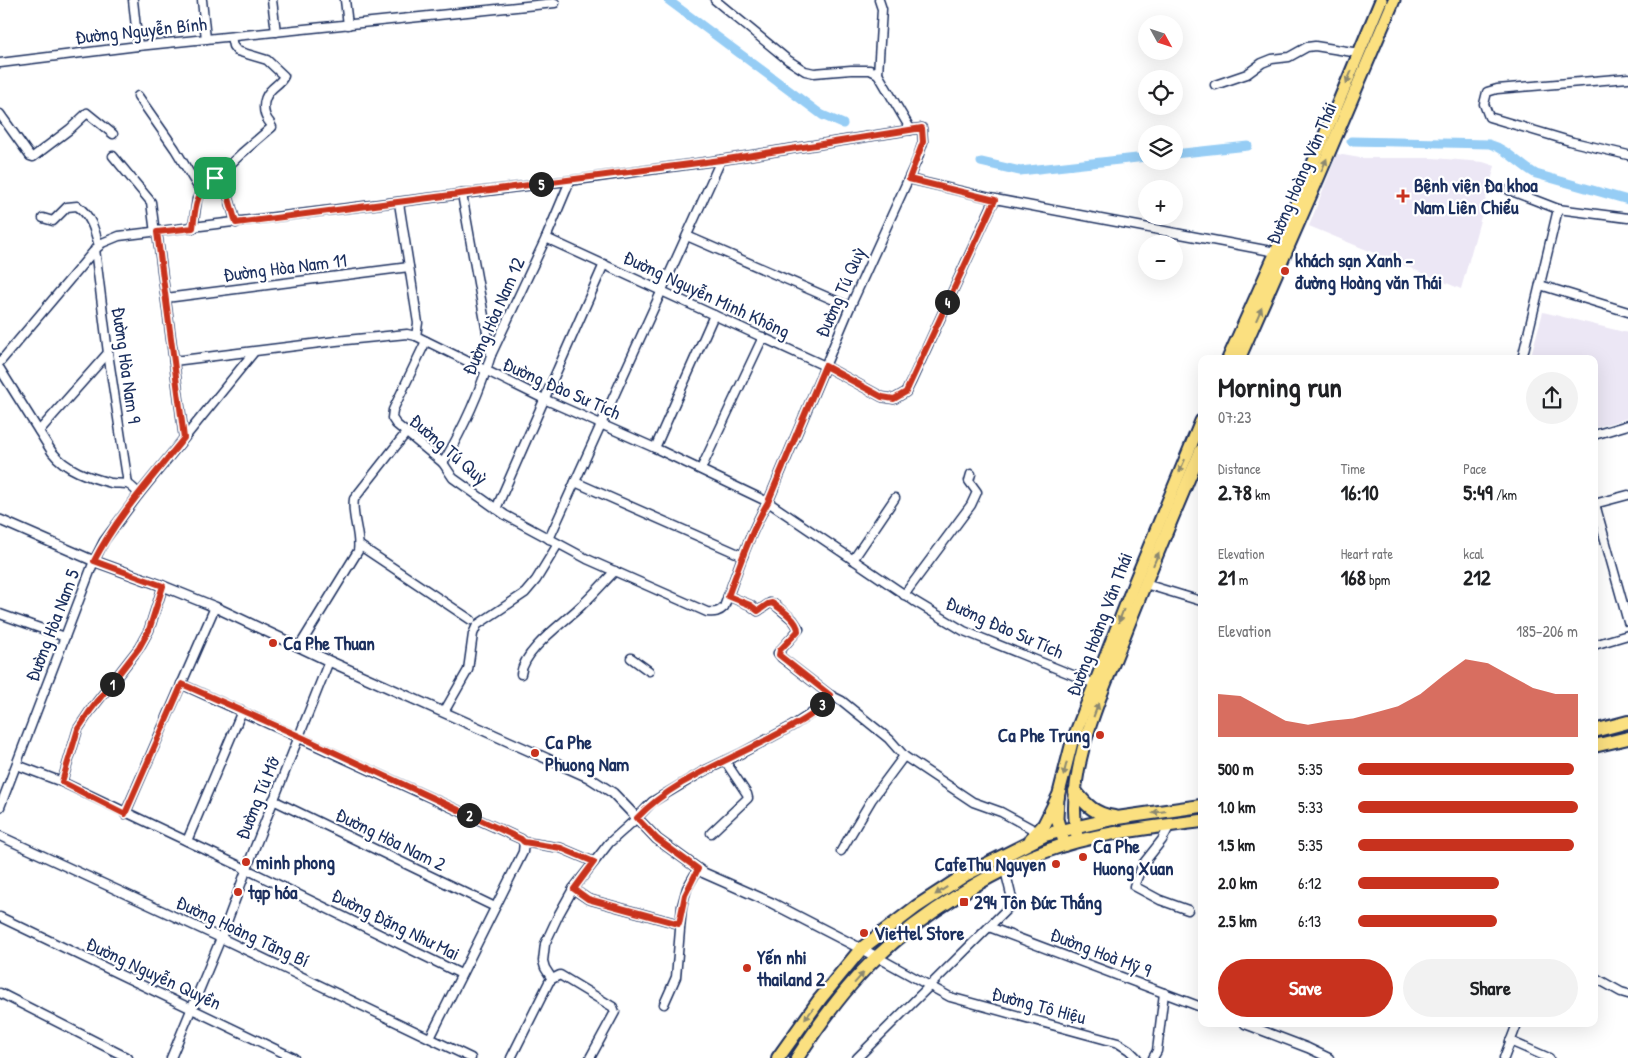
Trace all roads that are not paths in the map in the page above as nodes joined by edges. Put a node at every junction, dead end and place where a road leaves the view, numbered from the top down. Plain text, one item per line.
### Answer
1 (133, 0) edge
2 (202, 0) edge
3 (272, 0) edge
4 (345, 0) edge
5 (715, 0) edge
6 (879, 0) edge
7 (1381, 0) edge
8 (1394, 0) edge
9 (554, 3) dead end
10 (348, 25) junction
11 (276, 32) junction
12 (231, 36) junction
13 (206, 39) junction
14 (138, 46) junction
15 (1359, 53) junction
16 (0, 63) edge
17 (878, 74) junction
18 (1628, 78) edge
19 (1215, 86) dead end
20 (138, 96) dead end
21 (0, 114) edge
22 (911, 130) junction
23 (113, 134) dead end
24 (1628, 155) edge
25 (114, 156) dead end
26 (721, 160) junction
27 (215, 178) junction
28 (909, 179) junction
29 (570, 181) junction
30 (1310, 183) junction
31 (1509, 190) dead end
32 (201, 192) junction
33 (462, 194) junction
34 (995, 200) junction
35 (399, 203) junction
36 (1558, 209) junction
37 (43, 218) dead end
38 (1628, 218) edge
39 (236, 223) junction
40 (193, 228) junction
41 (156, 232) junction
42 (687, 236) junction
43 (546, 238) junction
44 (97, 248) junction
45 (1276, 252) junction
46 (604, 264) junction
47 (409, 267) junction
48 (1540, 285) junction
49 (662, 290) junction
50 (166, 298) junction
51 (850, 307) junction
52 (1628, 312) edge
53 (714, 315) junction
54 (416, 336) junction
55 (763, 337) junction
56 (426, 341) junction
57 (254, 352) junction
58 (108, 353) junction
59 (491, 355) junction
60 (1230, 355) edge
61 (1241, 355) edge
62 (1523, 355) edge
63 (174, 361) junction
64 (0, 362) edge
65 (825, 366) junction
66 (0, 369) edge
67 (486, 372) junction
68 (544, 400) junction
69 (601, 424) junction
70 (1628, 426) edge
71 (1198, 428) edge
72 (39, 431) junction
73 (406, 433) junction
74 (1598, 434) edge
75 (184, 438) junction
76 (655, 448) junction
77 (1198, 457) edge
78 (444, 463) junction
79 (701, 469) junction
80 (971, 474) dead end
81 (575, 482) junction
82 (128, 484) junction
83 (139, 494) junction
84 (1628, 495) edge
85 (896, 498) dead end
86 (768, 502) junction
87 (1598, 503) edge
88 (496, 509) junction
89 (1598, 518) edge
90 (0, 520) edge
91 (549, 539) junction
92 (558, 544) junction
93 (359, 546) junction
94 (743, 556) junction
95 (853, 560) junction
96 (94, 561) junction
97 (615, 571) junction
98 (1145, 584) junction
99 (163, 586) junction
100 (904, 595) junction
101 (728, 596) junction
102 (1198, 600) edge
103 (215, 607) junction
104 (0, 614) edge
105 (471, 620) dead end
106 (1628, 622) edge
107 (1628, 635) edge
108 (65, 637) junction
109 (1598, 644) edge
110 (299, 647) junction
111 (631, 658) dead end
112 (329, 661) junction
113 (649, 671) dead end
114 (521, 674) dead end
115 (182, 684) junction
116 (1095, 684) junction
117 (830, 695) junction
118 (242, 711) junction
119 (444, 712) junction
120 (1628, 722) edge
121 (1598, 730) edge
122 (299, 736) junction
123 (1628, 738) edge
124 (1598, 745) edge
125 (904, 756) junction
126 (725, 761) junction
127 (17, 765) junction
128 (62, 782) junction
129 (1075, 791) junction
130 (1058, 797) junction
131 (273, 800) junction
132 (1198, 806) edge
133 (0, 807) edge
134 (125, 814) junction
135 (637, 818) junction
136 (1117, 818) junction
137 (1198, 821) edge
138 (1170, 825) junction
139 (1075, 828) junction
140 (1060, 831) junction
141 (1038, 832) junction
142 (711, 833) dead end
143 (0, 836) edge
144 (187, 841) junction
145 (1078, 841) junction
146 (524, 842) junction
147 (1065, 845) junction
148 (1022, 846) junction
149 (841, 851) dead end
150 (594, 862) junction
151 (246, 869) junction
152 (698, 869) junction
153 (1005, 870) junction
154 (574, 889) junction
155 (495, 907) junction
156 (1188, 910) dead end
157 (0, 918) edge
158 (679, 924) junction
159 (990, 927) junction
160 (221, 938) junction
161 (861, 949) junction
162 (877, 957) junction
163 (461, 974) junction
164 (1598, 979) edge
165 (550, 981) junction
166 (929, 986) junction
167 (0, 992) edge
168 (1164, 994) junction
169 (1628, 994) edge
170 (664, 1004) dead end
171 (1198, 1006) edge
172 (191, 1008) junction
173 (1253, 1027) edge
174 (1516, 1027) edge
175 (430, 1038) junction
176 (1510, 1041) junction
177 (128, 1058) edge
178 (171, 1058) edge
179 (294, 1058) edge
180 (472, 1058) edge
181 (511, 1058) edge
182 (590, 1058) edge
183 (779, 1058) edge
184 (797, 1058) edge
185 (857, 1058) edge
186 (1137, 1058) edge
187 (1153, 1058) edge
188 (1330, 1058) edge
189 (1504, 1058) edge
190 (1549, 1058) edge

1 - 14 street
2 - 13 street
3 - 11 street
4 - 10 street
5 - 17 street
6 - 17 street
7 - 15 main road, Đường Hoàng Văn Thái
30 -> 8 main road, Đường Hoàng Văn Thái
9 - 10 street, Đường Nguyễn Bính
10 - 11 street, Đường Nguyễn Bính
11 - 12 street, Đường Nguyễn Bính
12 - 13 street, Đường Nguyễn Bính
12 - 27 street
13 - 14 street, Đường Nguyễn Bính
14 - 16 street, Đường Nguyễn Bính
15 - 19 street
15 -> 30 main road, Đường Hoàng Văn Thái
17 - 22 street
18 - 24 street
20 - 32 street
21 - 23 street
22 - 26 street
22 - 28 street, Đường Tú Quỳ
25 - 41 street
26 - 29 street
26 - 42 street
27 - 32 street
27 - 39 street
28 - 34 street
28 - 51 street, Đường Tú Quỳ
29 - 33 street
29 - 43 street, Đường Hòa Nam 12
30 - 45 main road, Đường Hoàng Văn Thái
61 -> 30 main road, Đường Hoàng Văn Thái
31 - 36 street
32 - 40 street
33 - 35 street
33 - 59 street
34 - 45 street
34 - 65 street, Đường Nguyễn Minh Không
35 - 39 street
35 - 47 street
36 - 38 street
36 - 48 street
37 - 44 street, Đường Hòa Nam 9
39 - 40 street
40 - 41 street
41 - 44 street
41 - 50 street
42 - 49 street
42 - 51 street
43 - 46 street, Đường Nguyễn Minh Không
43 - 59 street, Đường Hòa Nam 12
44 - 58 street, Đường Hòa Nam 9
44 - 64 street
45 - 60 main road, Đường Hoàng Văn Thái
46 - 49 street, Đường Nguyễn Minh Không
46 - 68 street
47 - 50 street, Đường Hòa Nam 11
47 - 54 street
48 - 52 street
48 - 62 street
49 - 53 street, Đường Nguyễn Minh Không
49 - 69 street
50 - 63 street
51 - 65 street, Đường Tú Quỳ
53 - 55 street, Đường Nguyễn Minh Không
53 - 76 street
54 - 56 street, Đường Đào Sư Tích
54 - 57 street, Đường Đào Sư Tích
55 - 65 street, Đường Nguyễn Minh Không
55 - 79 street
56 - 67 street, Đường Đào Sư Tích
56 - 73 street, Đường Tú Quỳ
57 - 63 street, Đường Đào Sư Tích
57 - 75 street, Đường Hòa Nam 5
58 - 72 street
58 - 82 street, Đường Hòa Nam 9
59 - 67 street, Đường Hòa Nam 12
63 - 75 street
65 - 86 street, Đường Tú Quỳ
66 - 72 street
67 - 68 street, Đường Đào Sư Tích
67 - 78 street, Đường Hòa Nam 12
68 - 69 street, Đường Đào Sư Tích
68 - 88 street
69 - 76 street, Đường Đào Sư Tích
69 - 81 street
70 - 74 street
71 -> 116 main road, Đường Hoàng Văn Thái
72 - 82 street
73 - 78 street, Đường Tú Quỳ
73 - 93 street
75 - 83 street, Đường Hòa Nam 5
76 - 79 street, Đường Đào Sư Tích
98 -> 77 main road, Đường Hoàng Văn Thái
78 - 88 street, Đường Tú Quỳ
79 - 86 street, Đường Đào Sư Tích
80 - 100 street
81 - 91 street
81 - 94 street
82 - 83 street
83 - 96 street, Đường Hòa Nam 5
84 - 87 street
85 - 95 street
86 - 94 street, Đường Tú Quỳ
86 - 95 street, Đường Đào Sư Tích
88 - 91 street, Đường Tú Quỳ
89 - 106 street
90 - 96 street
91 - 92 street, Đường Tú Quỳ
92 - 97 street, Đường Tú Quỳ
92 - 119 street
93 - 105 street
93 - 110 street
94 - 101 street, Đường Tú Quỳ
95 - 100 street, Đường Đào Sư Tích
96 - 99 street
96 - 108 street, Đường Hòa Nam 5
97 - 101 street, Đường Tú Quỳ
97 - 114 street
98 - 102 street
129 -> 98 main road, Đường Hoàng Văn Thái
99 - 103 street
99 - 128 street
100 - 116 street, Đường Đào Sư Tích
101 - 117 street
103 - 110 street
103 - 115 street
104 - 108 street
107 - 109 street
108 - 127 street, Đường Hòa Nam 5
110 - 112 street
111 - 113 street
112 - 119 street
112 - 122 street, Đường Tú Mỡ
115 - 118 street
115 - 134 street
116 -> 130 main road, Đường Hoàng Văn Thái
117 - 125 street
117 - 126 street
118 - 122 street
118 - 144 street
119 - 135 street
120 - 121 highway
122 - 131 street, Đường Tú Mỡ
122 - 146 street
123 - 124 highway
125 - 141 street
125 - 149 street
126 - 135 street
126 - 142 street
127 - 128 street, Đường Đặng Như Mai
127 - 133 street, Đường Hòa Nam 5
128 - 134 street, Đường Đặng Như Mai
129 - 136 highway
129 - 139 main road, Đường Hoàng Văn Thái
130 - 140 main road, Đường Hoàng Văn Thái
130 - 141 highway
131 - 151 street, Đường Tú Mỡ
131 - 155 street, Đường Hòa Nam 2
132 -> 136 highway
134 - 144 street, Đường Đặng Như Mai
135 - 150 street
135 - 152 street
136 - 139 highway
137 - 138 highway
138 - 145 highway
138 - 156 street
139 - 140 highway
139 - 145 main road, Đường Hoàng Văn Thái
140 - 147 main road, Đường Hoàng Văn Thái
140 - 148 highway
141 - 148 highway
143 - 160 street, Đường Hoàng Tăng Bí
144 - 151 street, Đường Đặng Như Mai
145 - 147 highway
146 - 150 street
146 - 155 street
147 - 153 highway
148 -> 161 highway
150 - 154 street
151 - 160 street, Đường Tú Mỡ
151 - 163 street, Đường Đặng Như Mai
152 - 158 street
152 - 161 street
153 - 159 street
153 - 162 highway
154 - 158 street
154 - 165 street
155 - 163 street
157 - 172 street, Đường Nguyễn Quyền
158 - 170 street
159 - 166 street
159 - 168 street, Đường Hoà Mỹ 9
160 - 172 street, Đường Tú Mỡ
160 - 175 street, Đường Hoàng Tăng Bí
161 - 162 street
161 -> 183 highway
162 - 166 street, Đường Tô Hiệu
184 -> 162 highway
163 - 175 street
164 - 169 street
165 - 181 street
165 - 182 street
166 - 185 street
166 - 186 street, Đường Tô Hiệu
167 - 177 street
168 - 171 street, Đường Hoà Mỹ 9
168 - 187 street
172 - 178 street, Đường Tú Mỡ
172 - 179 street, Đường Nguyễn Quyền
173 - 188 street
174 - 176 street
175 - 180 street, Đường Hoàng Tăng Bí
176 - 189 street
176 - 190 street

